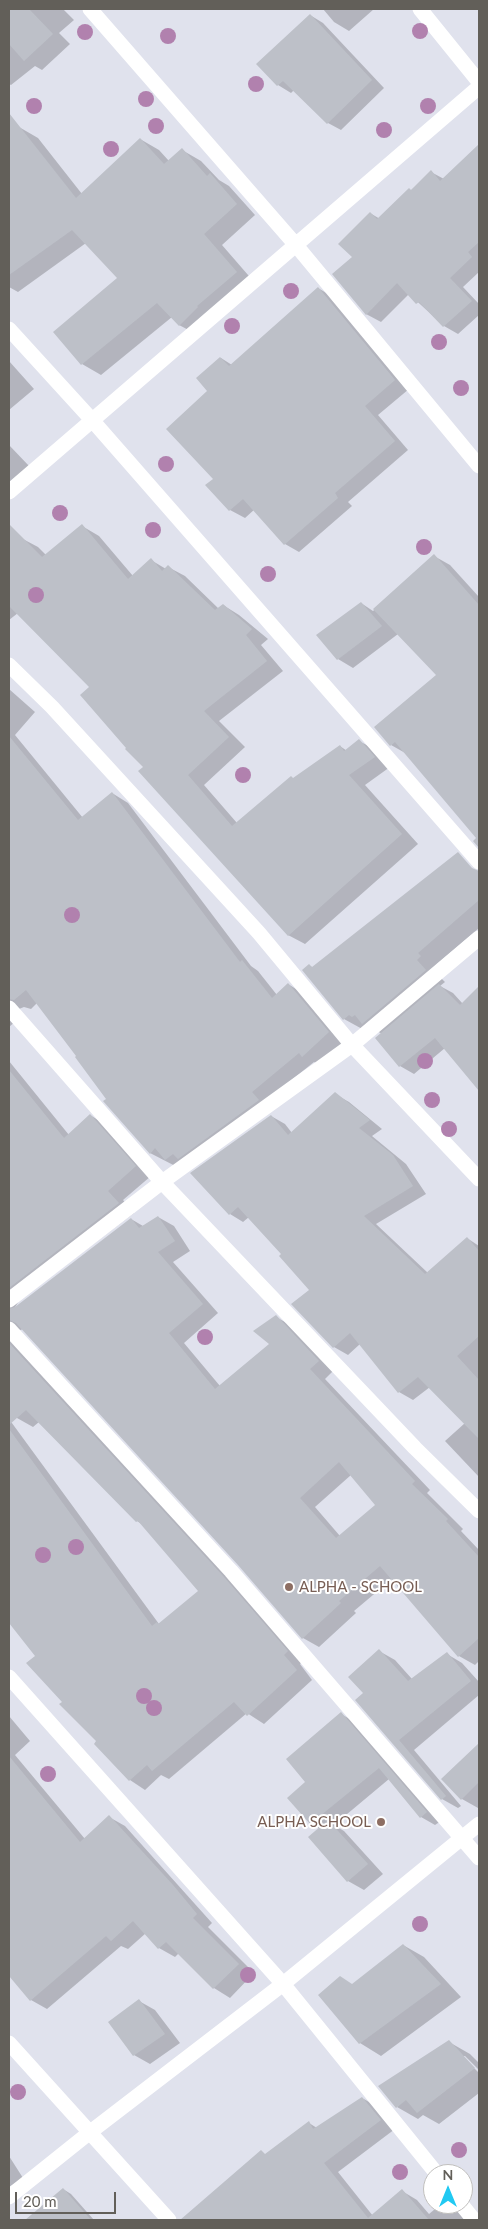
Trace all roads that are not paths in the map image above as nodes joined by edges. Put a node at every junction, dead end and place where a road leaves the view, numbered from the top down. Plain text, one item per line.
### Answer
1 (90, 9) edge
2 (420, 9) edge
3 (479, 82) edge
4 (479, 87) edge
5 (295, 244) junction
6 (9, 329) edge
7 (92, 420) junction
8 (479, 466) edge
9 (9, 492) edge
10 (9, 665) edge
11 (479, 862) edge
12 (479, 938) edge
13 (9, 1008) edge
14 (352, 1045) junction
15 (479, 1179) edge
16 (162, 1182) junction
17 (9, 1300) edge
18 (9, 1329) edge
19 (479, 1511) edge
20 (9, 1677) edge
21 (479, 1824) edge
22 (463, 1838) junction
23 (479, 1858) edge
24 (283, 1984) junction
25 (9, 2043) edge
26 (88, 2133) junction
27 (429, 2164) edge
28 (9, 2197) edge
29 (169, 2220) edge

1 - 5 street
2 - 3 street
4 - 5 street
5 - 7 street
5 - 8 street
6 - 7 street
7 - 9 street
7 - 11 street
10 - 14 street
12 - 14 street
13 - 16 street
14 - 15 street
14 - 16 street
16 - 17 street
16 - 19 street
18 - 22 street
20 - 24 street
21 - 22 street
22 - 23 street
22 - 24 street
24 - 26 street
24 - 27 street
25 - 26 street
26 - 28 street
26 - 29 street

